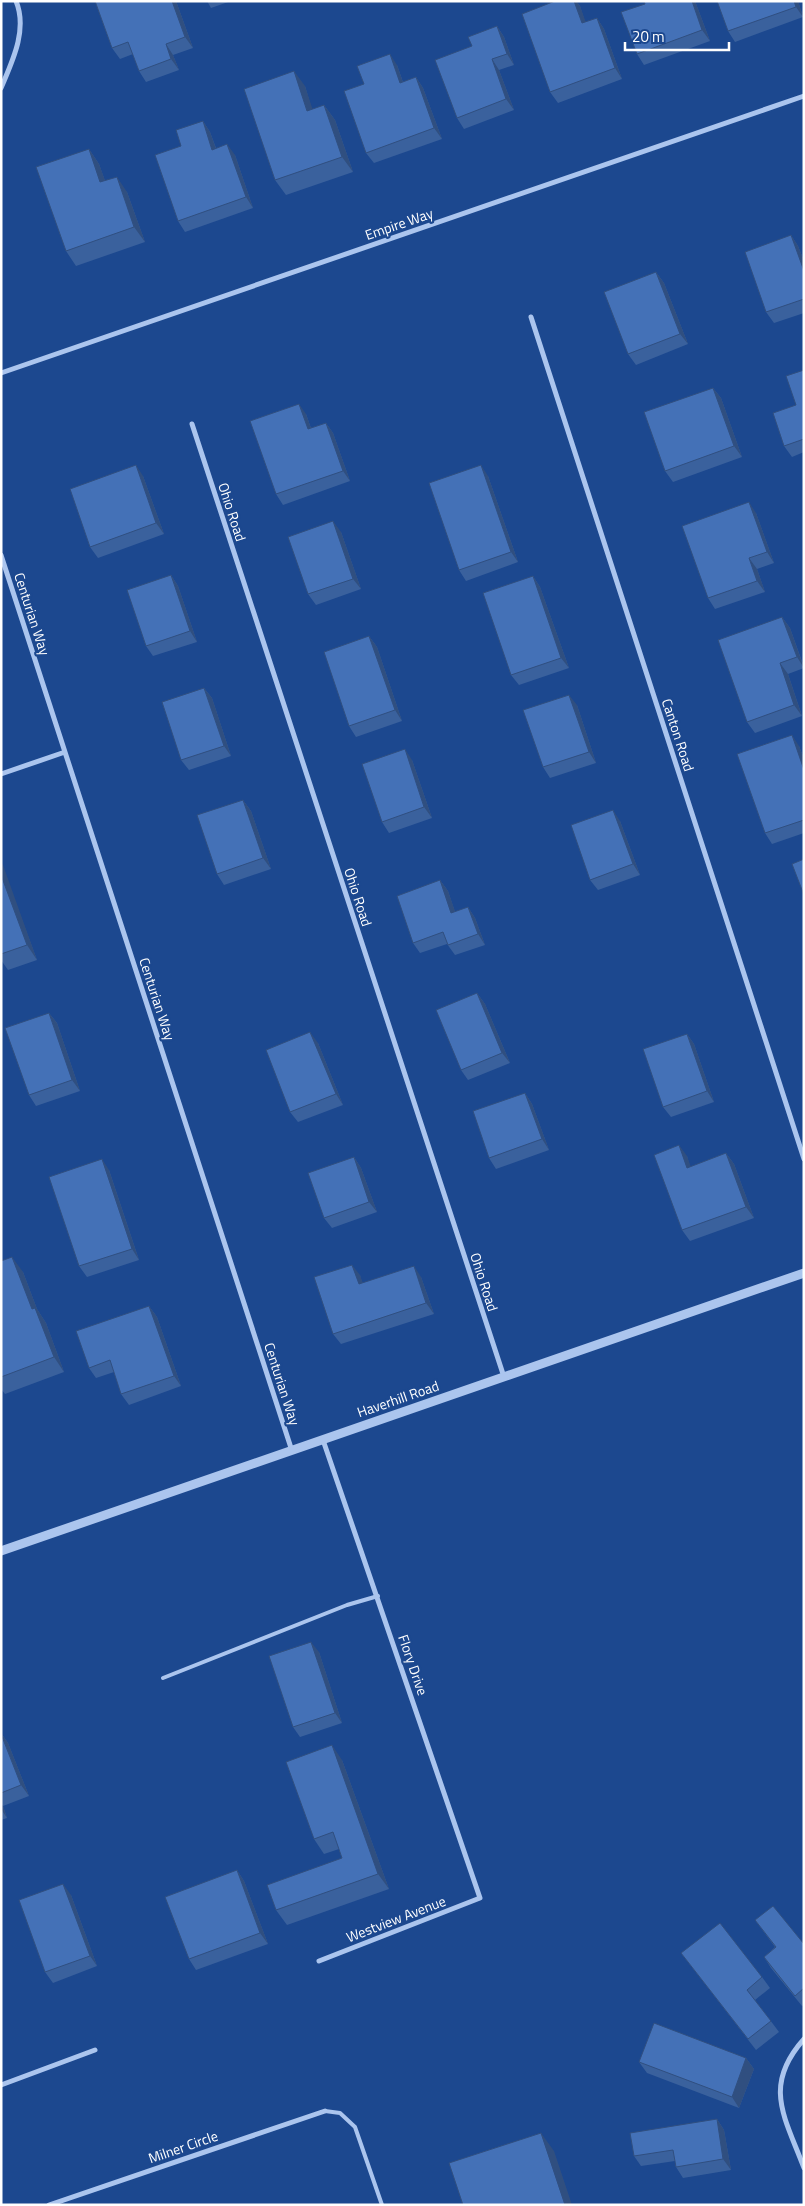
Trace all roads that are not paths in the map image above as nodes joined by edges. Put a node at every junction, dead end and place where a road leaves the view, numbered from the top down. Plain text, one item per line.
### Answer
1 (16, 1) edge
2 (1, 88) edge
3 (804, 96) edge
4 (531, 317) dead end
5 (1, 373) edge
6 (192, 424) dead end
7 (1, 555) edge
8 (65, 752) junction
9 (1, 774) edge
10 (804, 1160) edge
11 (804, 1273) edge
12 (504, 1377) junction
13 (323, 1440) junction
14 (292, 1450) junction
15 (1, 1551) edge
16 (378, 1596) junction
17 (162, 1678) dead end
18 (480, 1898) joint
19 (319, 1960) dead end
20 (804, 2039) edge
21 (95, 2050) dead end
22 (1, 2085) edge
23 (325, 2111) joint
24 (804, 2168) edge
25 (63, 2202) edge
26 (49, 2205) edge
27 (382, 2205) edge

1 - 2 street
3 - 5 street, Empire Way
4 - 10 street, Canton Road
6 - 12 street, Ohio Road
7 - 8 street, Centurian Way
8 - 9 street
8 - 14 street, Centurian Way
11 - 12 street, Haverhill Road
12 - 13 street, Haverhill Road
13 - 14 street, Haverhill Road
13 - 16 street, Flory Drive
14 - 15 street, Haverhill Road
16 - 17 lane
16 - 18 street, Flory Drive
18 - 19 street, Westview Avenue
20 - 24 street
21 - 22 street
23 - 25 street, Milner Circle
23 - 27 lane
25 - 26 street, Milner Circle

